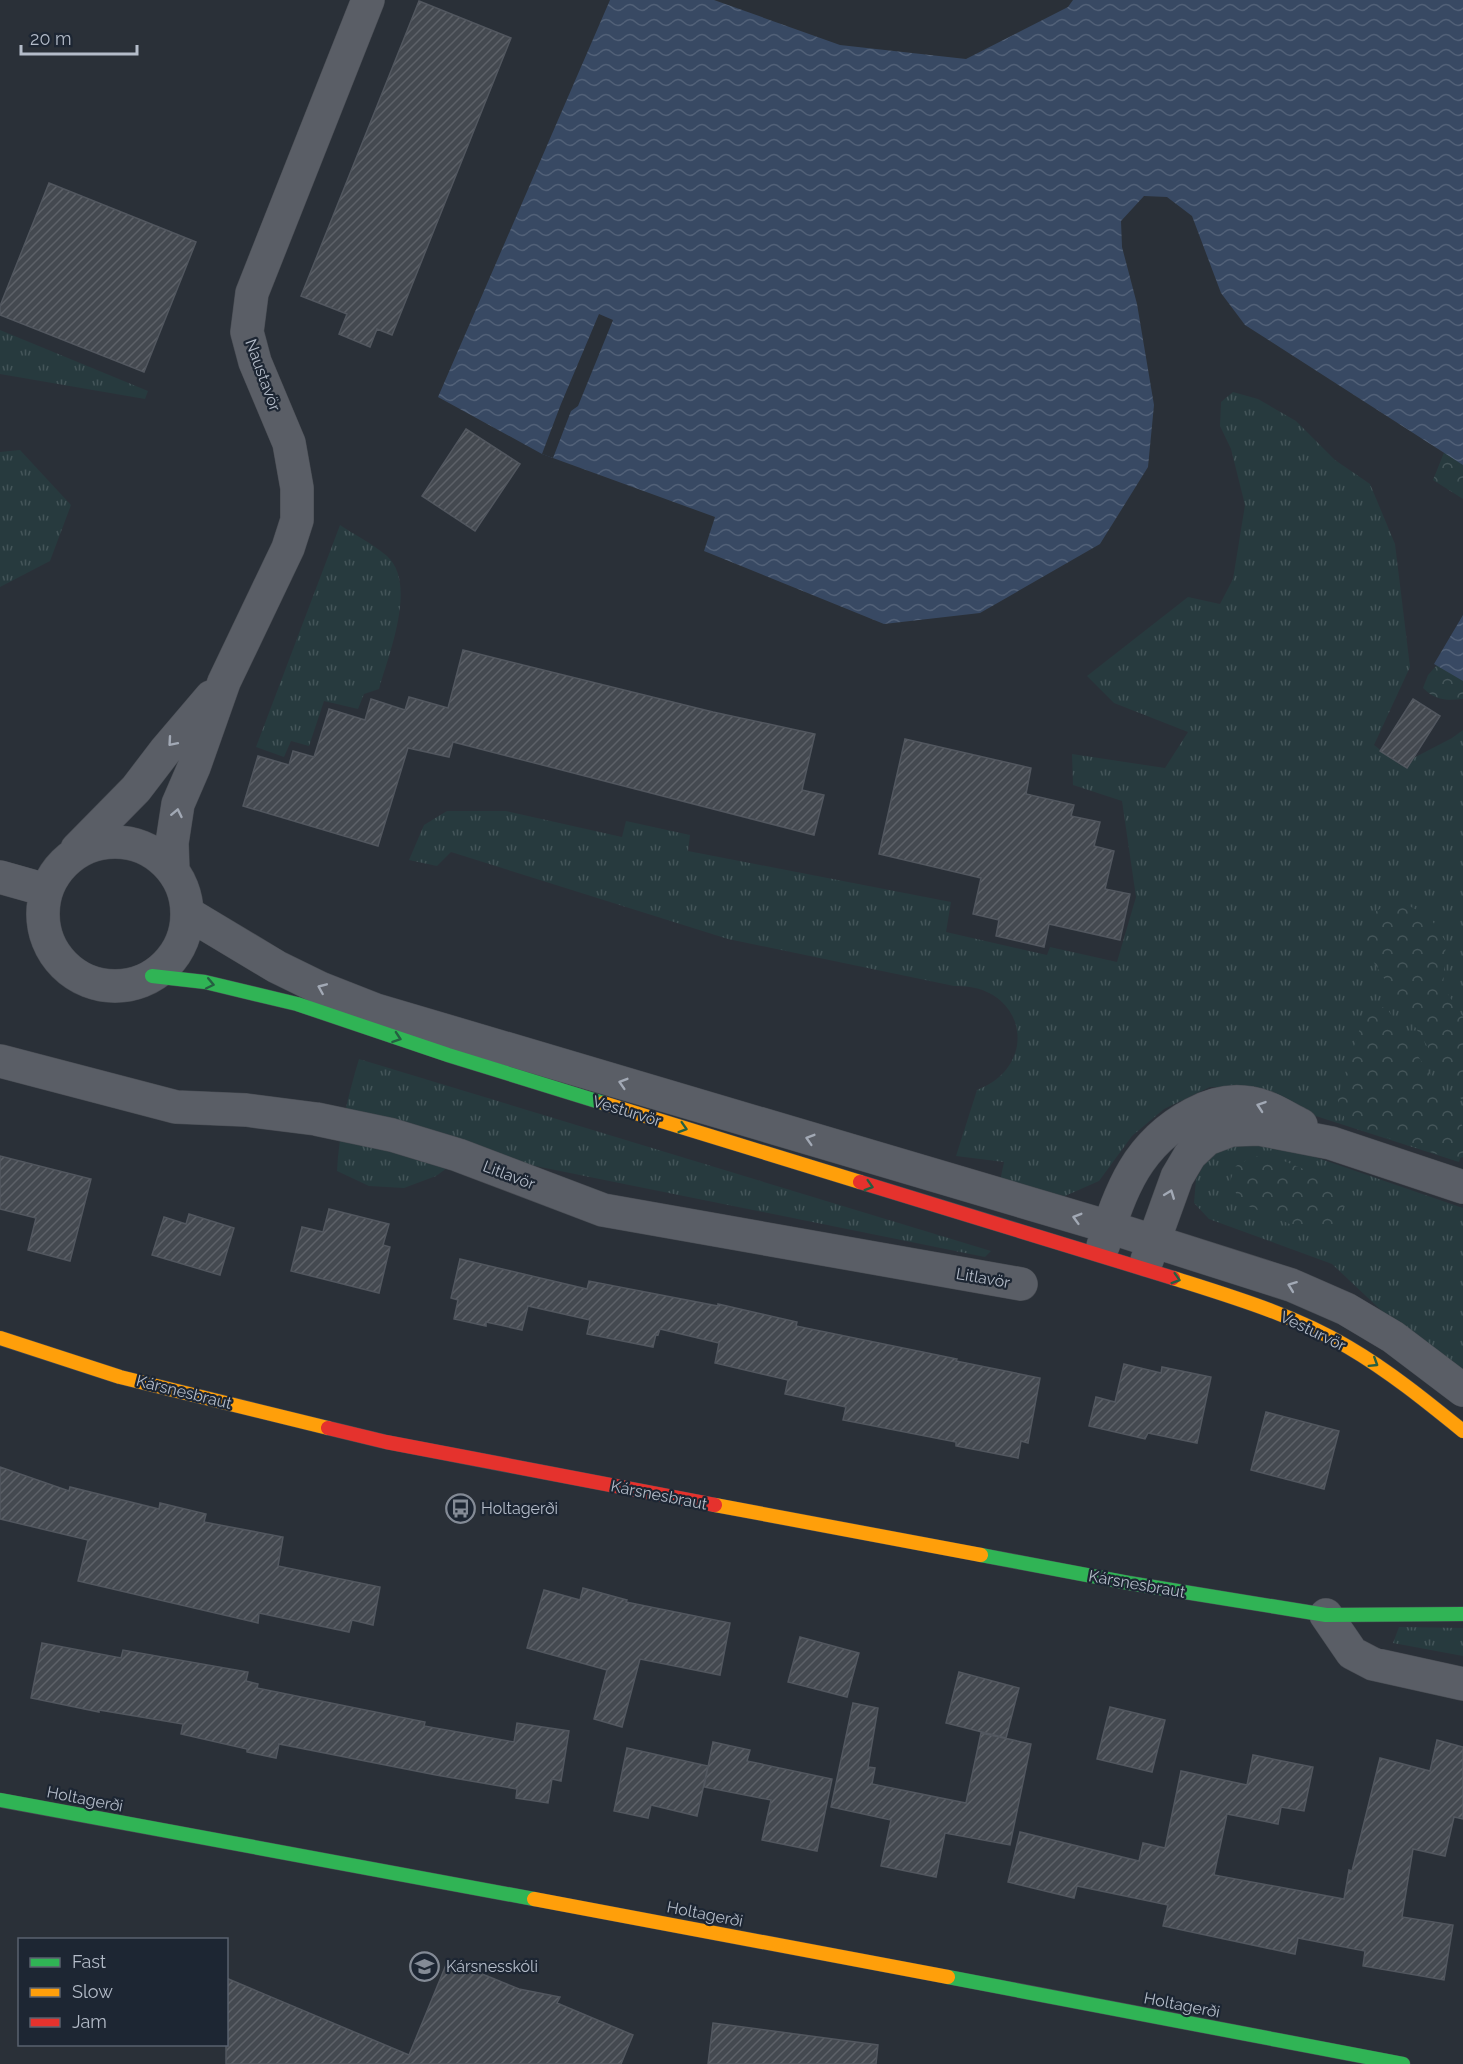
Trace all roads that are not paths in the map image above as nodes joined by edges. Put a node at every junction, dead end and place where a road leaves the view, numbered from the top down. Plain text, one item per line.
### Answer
1 (368, 0) edge
2 (224, 681) junction
3 (70, 856) junction
4 (173, 871) junction
5 (0, 877) edge
6 (46, 890) junction
7 (187, 913) junction
8 (152, 976) junction
9 (0, 1061) edge
10 (1332, 1143) junction
11 (1463, 1187) edge
12 (1104, 1242) junction
13 (1149, 1255) junction
14 (1021, 1284) dead end
15 (0, 1338) edge
16 (1463, 1389) edge
17 (1463, 1431) edge
18 (1463, 1614) edge
19 (1326, 1615) junction
20 (1463, 1684) edge
21 (0, 1800) edge
22 (1403, 2064) edge

1 - 2 street, Naustavör
2 -> 3 street, Naustavör
4 -> 2 street, Naustavör
3 - 4 street
3 - 6 street
4 - 7 street
5 - 6 street
6 - 8 street
7 - 8 street
12 -> 7 street, Vesturvör
8 -> 12 street, Vesturvör
9 - 14 street, Litlavör
10 - 11 street
10 -> 12 street
13 -> 10 street
12 - 13 street, Vesturvör
16 -> 13 street, Vesturvör
13 -> 17 street, Vesturvör
15 - 19 street, Kársnesbraut
18 - 19 street, Kársnesbraut
19 - 20 street
21 - 22 street, Holtagerði

